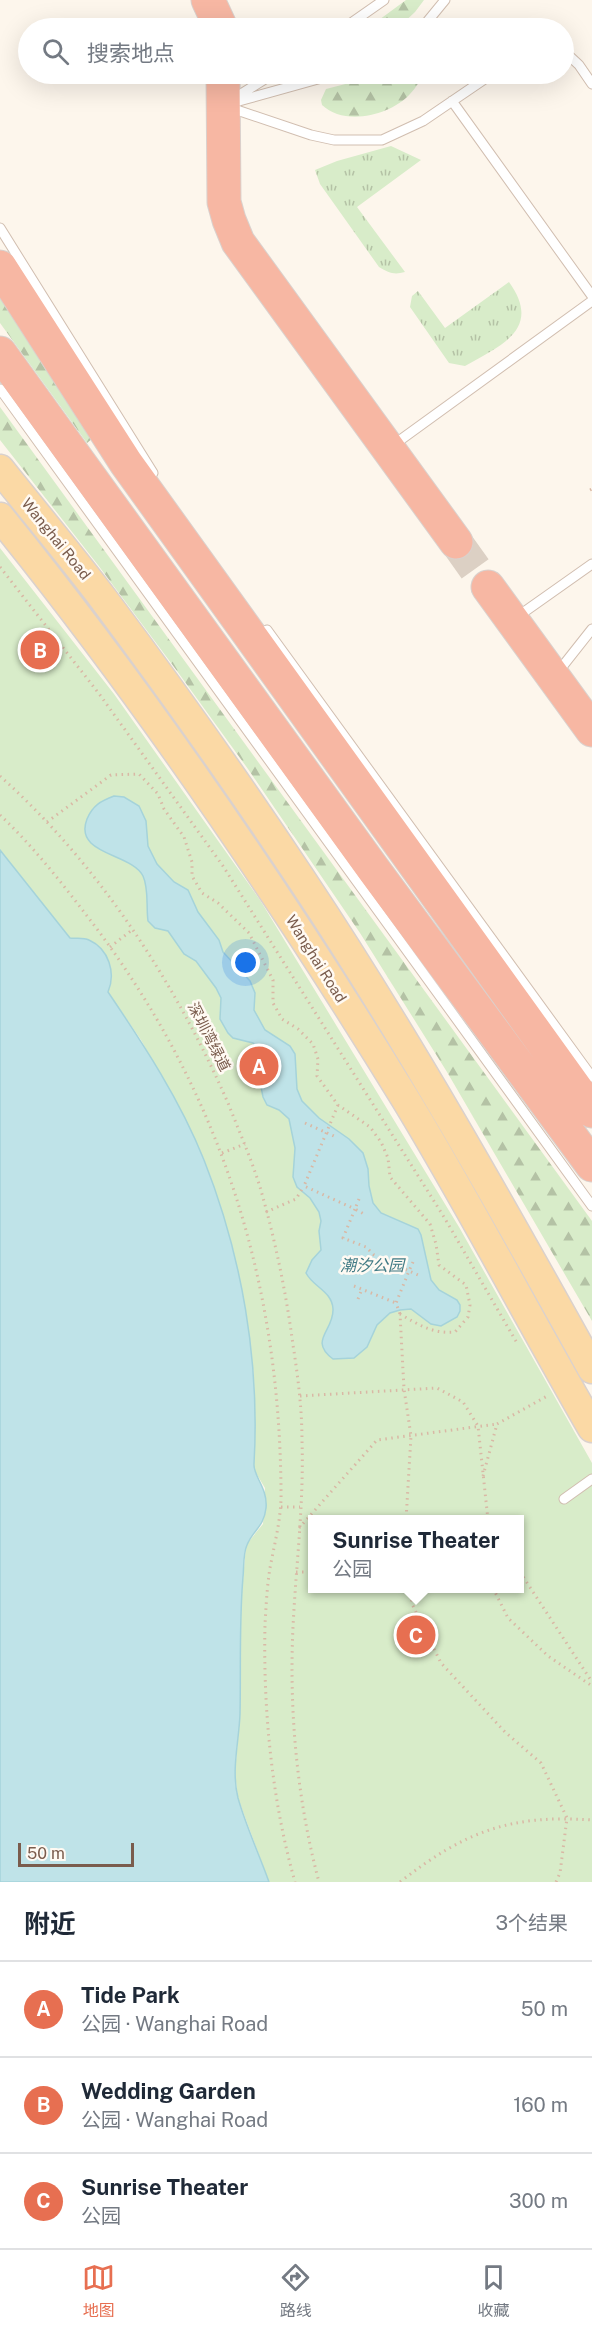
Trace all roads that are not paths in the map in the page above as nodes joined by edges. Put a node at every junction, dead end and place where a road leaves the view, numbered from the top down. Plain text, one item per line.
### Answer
1 (208, 0) edge
2 (384, 0) edge
3 (445, 0) edge
4 (216, 18) edge
5 (358, 18) edge
6 (430, 18) edge
7 (574, 60) edge
8 (240, 84) edge
9 (261, 84) edge
10 (477, 84) edge
11 (592, 84) edge
12 (223, 89) edge
13 (452, 101) junction
14 (0, 228) edge
15 (0, 267) edge
16 (592, 296) edge
17 (592, 301) edge
18 (48, 324) junction
19 (0, 353) edge
20 (0, 389) edge
21 (388, 449) junction
22 (0, 469) edge
23 (161, 485) dead end
24 (0, 517) edge
25 (456, 542) tunnel mouth
26 (592, 564) edge
27 (488, 587) tunnel mouth
28 (258, 619) dead end
29 (512, 621) junction
30 (592, 629) edge
31 (554, 678) junction
32 (592, 730) edge
33 (592, 1077) edge
34 (592, 1111) edge
35 (592, 1165) edge
36 (592, 1206) edge
37 (592, 1369) edge
38 (592, 1428) edge
39 (592, 1479) edge
40 (564, 1499) dead end

1 - 4 highway
2 - 5 lane
3 - 6 lane
7 - 11 lane
8 - 12 lane
9 - 12 lane
10 - 13 lane
12 - 13 lane
12 - 21 highway
13 - 16 lane
14 - 18 lane
15 - 18 highway
17 - 21 lane
18 - 23 lane
18 - 34 highway
19 - 35 highway
20 - 36 lane
21 - 25 highway
22 - 37 main road, Wanghai Road
24 - 38 main road, Wanghai Road
26 - 29 lane
27 - 29 highway
28 - 33 lane
29 - 31 highway
30 - 31 lane
31 - 32 highway
39 - 40 lane

